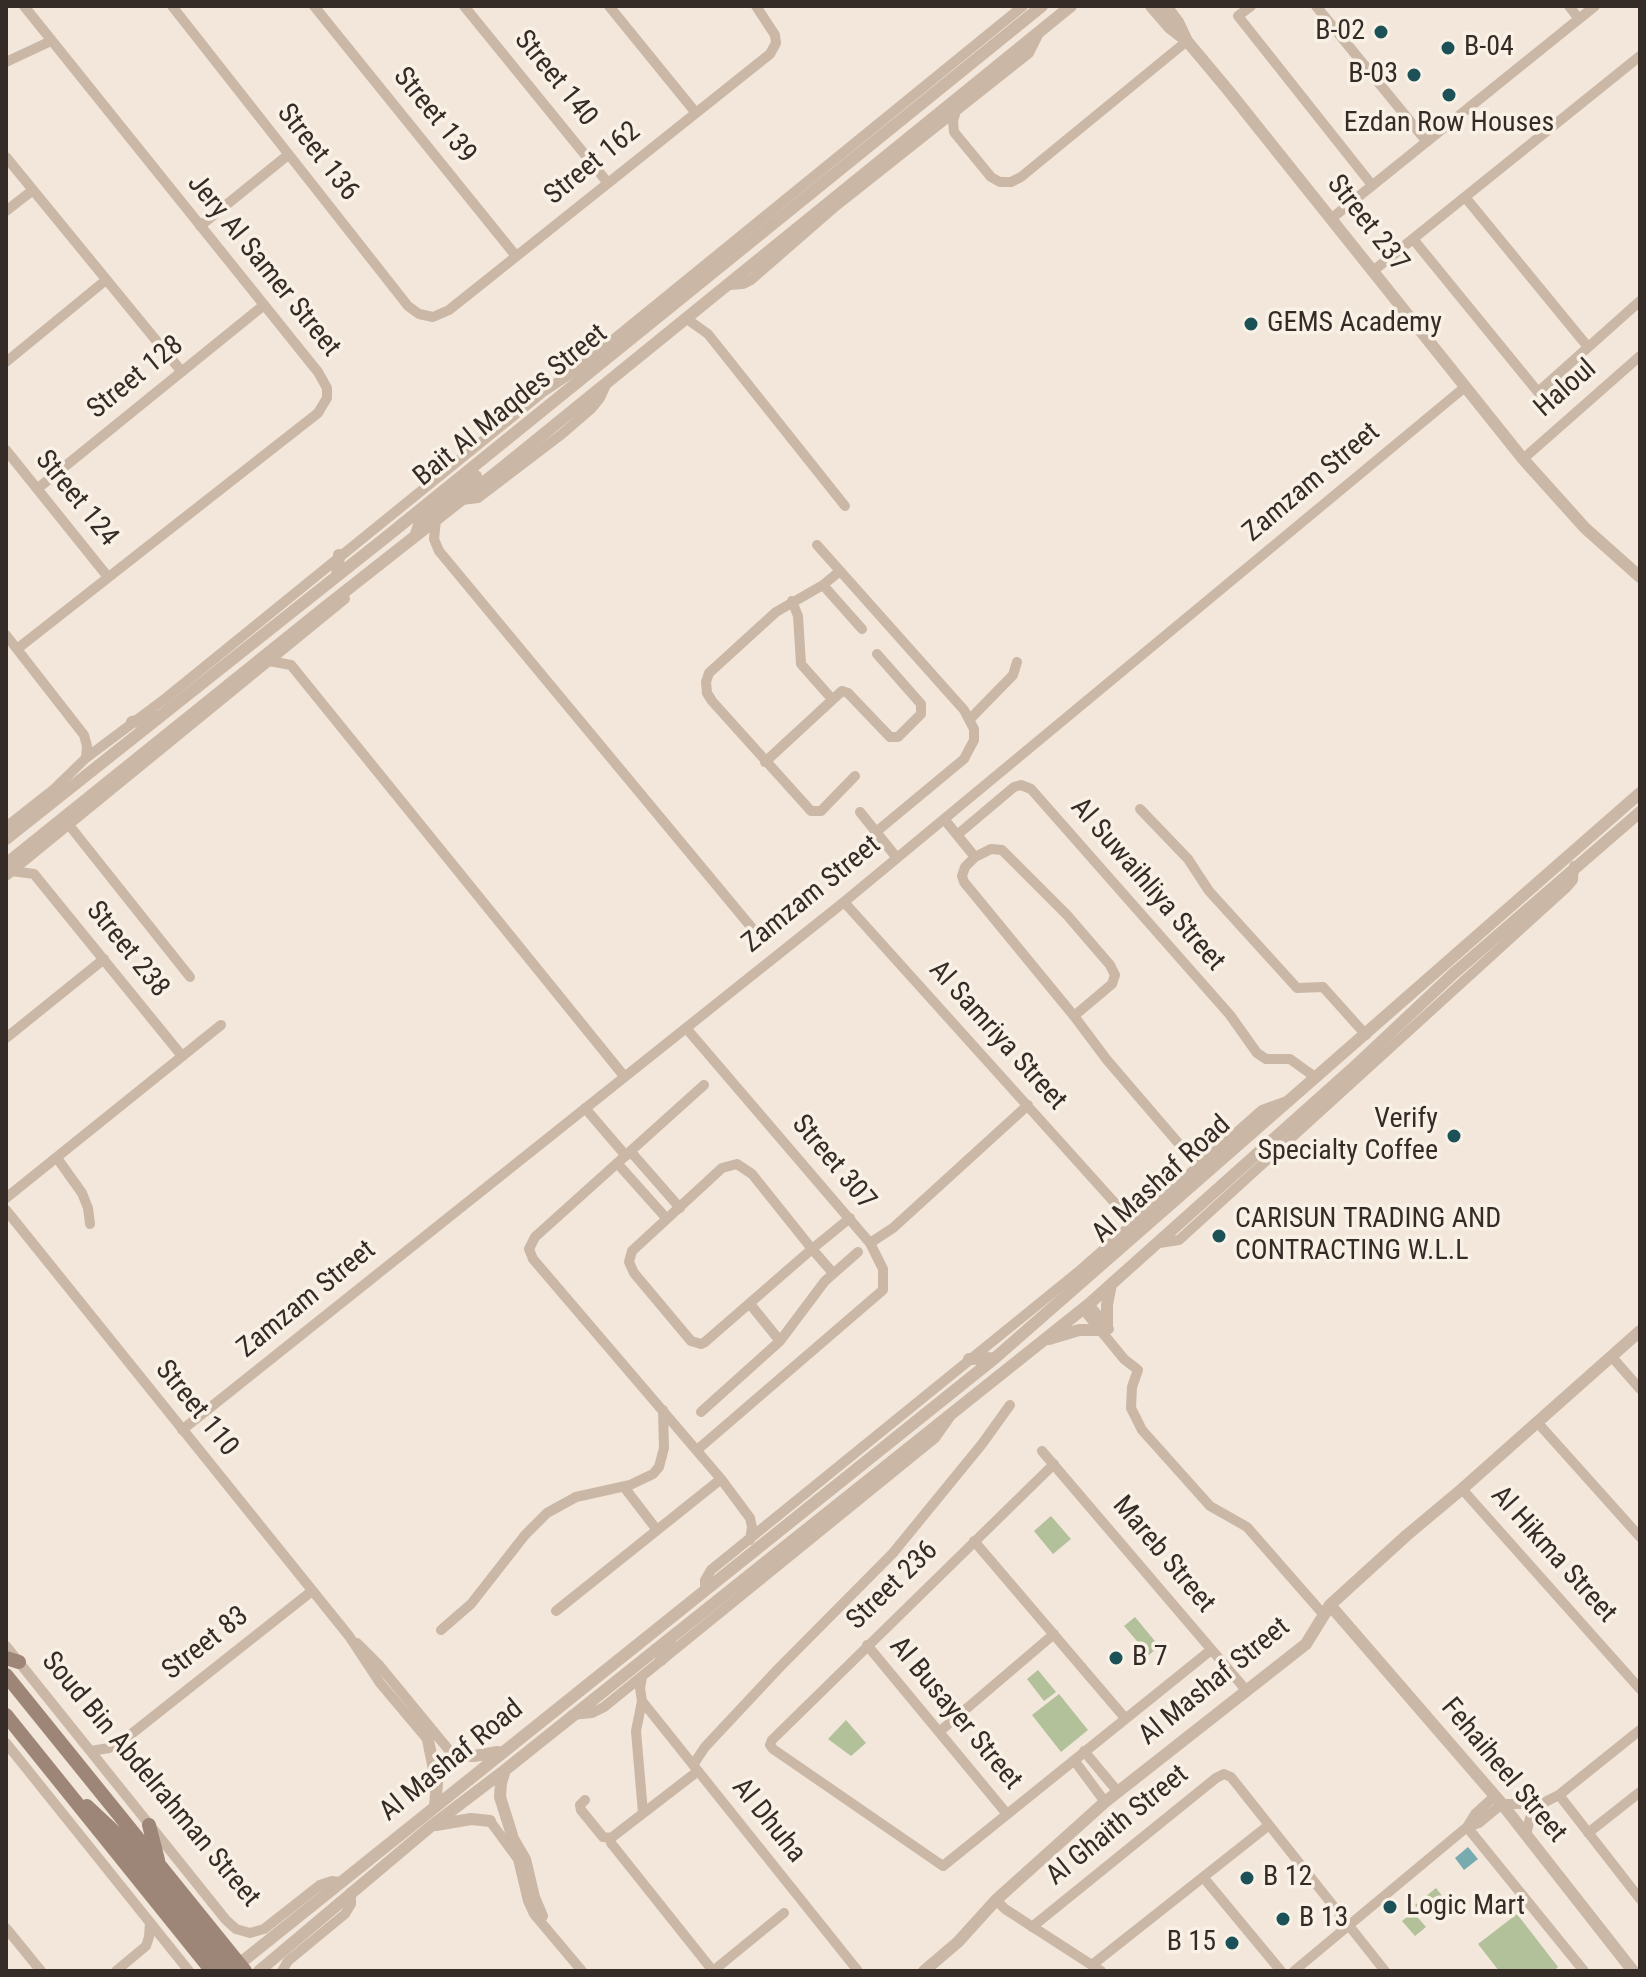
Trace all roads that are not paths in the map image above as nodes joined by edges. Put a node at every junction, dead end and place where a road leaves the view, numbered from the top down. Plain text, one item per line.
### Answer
1 (24, 6) edge
2 (172, 6) edge
3 (314, 6) edge
4 (464, 6) edge
5 (609, 6) edge
6 (756, 6) edge
7 (1023, 6) edge
8 (1042, 6) edge
9 (1071, 6) edge
10 (1151, 6) edge
11 (1166, 6) edge
12 (1251, 6) edge
13 (1316, 6) edge
14 (1569, 6) edge
15 (1595, 6) edge
16 (1579, 19) junction
17 (1039, 33) junction
18 (51, 41) junction
19 (1187, 41) junction
20 (1640, 56) edge
21 (6, 62) edge
22 (956, 109) junction
23 (696, 113) junction
24 (934, 127) junction
25 (954, 132) junction
26 (1427, 142) junction
27 (288, 155) junction
28 (6, 157) edge
29 (608, 183) junction
30 (1372, 185) junction
31 (33, 190) junction
32 (1465, 197) junction
33 (6, 211) edge
34 (1332, 218) junction
35 (200, 226) junction
36 (771, 227) junction
37 (1413, 239) junction
38 (516, 256) junction
39 (1373, 271) junction
40 (106, 280) junction
41 (729, 285) junction
42 (1640, 301) edge
43 (705, 304) junction
44 (264, 305) junction
45 (433, 317) joint
46 (687, 319) junction
47 (708, 334) junction
48 (1588, 347) junction
49 (1640, 356) edge
50 (6, 362) edge
51 (182, 372) junction
52 (1465, 387) junction
53 (510, 438) junction
54 (6, 450) edge
55 (1523, 459) junction
56 (37, 489) junction
57 (407, 504) junction
58 (426, 505) junction
59 (845, 506) dead end
60 (436, 520) junction
61 (416, 536) junction
62 (817, 545) dead end
63 (339, 555) junction
64 (443, 556) junction
65 (840, 571) junction
66 (337, 576) junction
67 (108, 577) junction
68 (1640, 577) edge
69 (360, 579) junction
70 (823, 585) junction
71 (792, 601) junction
72 (862, 629) dead end
73 (6, 635) edge
74 (291, 643) junction
75 (17, 649) junction
76 (877, 654) dead end
77 (269, 661) junction
78 (1017, 662) dead end
79 (291, 665) junction
80 (238, 682) junction
81 (832, 699) junction
82 (164, 715) junction
83 (971, 718) junction
84 (132, 722) junction
85 (84, 735) junction
86 (109, 741) junction
87 (86, 758) junction
88 (765, 762) junction
89 (855, 776) dead end
90 (1640, 793) edge
91 (1140, 809) dead end
92 (860, 812) dead end
93 (1640, 812) edge
94 (944, 819) junction
95 (69, 825) junction
96 (6, 827) edge
97 (876, 832) junction
98 (957, 835) junction
99 (6, 839) edge
100 (38, 850) junction
101 (975, 857) junction
102 (897, 858) junction
103 (8, 870) edge
104 (34, 874) junction
105 (844, 902) junction
106 (752, 928) dead end
107 (104, 959) junction
108 (190, 977) dead end
109 (1074, 1016) junction
110 (221, 1025) dead end
111 (686, 1028) junction
112 (1366, 1035) junction
113 (6, 1038) edge
114 (182, 1056) junction
115 (1296, 1064) junction
116 (624, 1076) junction
117 (1315, 1077) junction
118 (704, 1085) dead end
119 (1300, 1090) junction
120 (1287, 1101) junction
121 (1028, 1105) junction
122 (585, 1108) junction
123 (625, 1157) junction
124 (57, 1158) junction
125 (1198, 1166) junction
126 (6, 1198) edge
127 (1114, 1202) junction
128 (680, 1208) junction
129 (6, 1210) edge
130 (1142, 1214) junction
131 (850, 1218) junction
132 (667, 1219) junction
133 (90, 1224) dead end
134 (1119, 1235) junction
135 (870, 1243) junction
136 (812, 1249) junction
137 (858, 1252) dead end
138 (833, 1273) junction
139 (1111, 1284) junction
140 (750, 1304) junction
141 (1086, 1306) junction
142 (1104, 1328) junction
143 (1640, 1331) edge
144 (780, 1341) junction
145 (1042, 1341) junction
146 (1612, 1357) junction
147 (995, 1358) junction
148 (969, 1359) junction
149 (1640, 1389) edge
150 (1010, 1405) dead end
151 (662, 1408) junction
152 (954, 1410) junction
153 (701, 1412) dead end
154 (1537, 1422) junction
155 (182, 1430) junction
156 (697, 1450) junction
157 (1042, 1451) dead end
158 (1054, 1464) junction
159 (721, 1479) junction
160 (624, 1487) junction
161 (1462, 1489) junction
162 (750, 1518) junction
163 (774, 1520) junction
164 (657, 1530) junction
165 (1640, 1537) edge
166 (750, 1540) junction
167 (974, 1541) junction
168 (312, 1591) junction
169 (705, 1591) junction
170 (1327, 1610) junction
171 (556, 1611) dead end
172 (441, 1630) dead end
173 (1054, 1634) junction
174 (672, 1635) junction
175 (349, 1636) junction
176 (867, 1645) junction
177 (6, 1646) edge
178 (1211, 1650) junction
179 (12, 1660) edge
180 (661, 1660) junction
181 (6, 1675) edge
182 (643, 1676) junction
183 (1640, 1689) edge
184 (1246, 1690) junction
185 (617, 1697) junction
186 (642, 1701) junction
187 (572, 1715) junction
188 (1125, 1718) junction
189 (9, 1722) edge
190 (1640, 1730) edge
191 (939, 1732) junction
192 (130, 1735) junction
193 (428, 1740) joint
194 (6, 1743) edge
195 (505, 1750) junction
196 (91, 1751) junction
197 (1084, 1751) junction
198 (453, 1755) joint
199 (1074, 1760) junction
200 (695, 1768) junction
201 (505, 1770) junction
202 (109, 1773) junction
203 (65, 1789) junction
204 (1118, 1792) junction
205 (1640, 1792) edge
206 (1559, 1795) junction
207 (585, 1800) dead end
208 (1498, 1800) junction
209 (1105, 1802) junction
210 (1541, 1804) junction
211 (435, 1805) junction
212 (643, 1813) junction
213 (1007, 1814) junction
214 (490, 1821) joint
215 (149, 1825) junction
216 (1269, 1825) junction
217 (430, 1827) junction
218 (1467, 1827) junction
219 (1588, 1833) junction
220 (512, 1835) joint
221 (1526, 1835) junction
222 (611, 1838) junction
223 (159, 1864) junction
224 (1203, 1877) junction
225 (340, 1882) junction
226 (351, 1892) junction
227 (1640, 1899) edge
228 (996, 1900) junction
229 (784, 1913) dead end
230 (150, 1922) junction
231 (1349, 1925) junction
232 (1032, 1927) junction
233 (6, 1928) edge
234 (143, 1949) junction
235 (171, 1949) junction
236 (571, 1957) junction
237 (1573, 1966) edge
238 (1096, 1968) edge
239 (236, 1969) edge
240 (41, 1971) edge
241 (116, 1971) edge
242 (189, 1971) edge
243 (212, 1971) edge
244 (259, 1971) edge
245 (282, 1971) edge
246 (582, 1971) edge
247 (713, 1971) edge
248 (858, 1971) edge
249 (924, 1971) edge
250 (1281, 1971) edge
251 (1294, 1971) edge
252 (1385, 1971) edge
253 (1584, 1971) edge
254 (1633, 1971) edge

1 - 18 street, Jery Al Samer Street
2 - 27 street, Street 136
3 - 38 street, Street 139
4 - 29 street, Street 140
5 - 23 street
6 - 23 street, Street 162
7 - 57 street, Bait Al Maqdes Street
8 - 36 street, Bait Al Maqdes Street
9 - 17 street, Bait Al Maqdes Street
10 - 19 street, Street 237
11 - 19 street, Street 237
12 - 30 street
13 - 26 street
14 - 16 street
15 - 16 street
16 - 26 street
17 - 22 street, Bait Al Maqdes Street
17 - 41 street, Bait Al Maqdes Street
18 - 21 street
18 - 35 street, Jery Al Samer Street
19 - 25 street
19 - 34 street, Street 237
20 - 32 street
22 - 24 street, Bait Al Maqdes Street
22 - 25 street
23 - 29 street, Street 162
24 - 25 street
24 - 41 street, Bait Al Maqdes Street
26 - 30 street
27 - 35 street
27 - 45 street, Street 136
28 - 31 street
29 - 38 street, Street 162
30 - 34 street
31 - 33 street
31 - 40 street
32 - 37 street
32 - 48 street
34 - 39 street, Street 237
35 - 44 street, Jery Al Samer Street
36 - 46 street
36 - 53 street, Bait Al Maqdes Street
37 - 39 street
37 - 48 street
38 - 45 street, Street 162
39 - 52 street, Street 237
40 - 50 street
40 - 51 street
41 - 43 street, Bait Al Maqdes Street
42 - 48 street
43 - 46 street, Bait Al Maqdes Street
43 - 47 street
44 - 51 street, Street 128
44 - 67 street, Jery Al Samer Street
46 - 47 street
46 - 60 street, Bait Al Maqdes Street
47 - 59 street
49 - 55 street, Haloul
51 - 56 street, Street 128
52 - 55 street, Street 237
52 - 94 street, Zamzam Street
53 - 58 street, Bait Al Maqdes Street
53 - 61 street
54 - 56 street, Street 124
55 - 68 street, Street 237
56 - 67 street, Street 124
57 - 58 street
57 - 63 street, Bait Al Maqdes Street
58 - 66 street, Bait Al Maqdes Street
60 - 61 street, Bait Al Maqdes Street
60 - 64 street
61 - 64 street
61 - 69 street, Bait Al Maqdes Street
62 - 65 street
63 - 66 street
63 - 84 street, Bait Al Maqdes Street
64 - 106 street
65 - 70 street
65 - 83 street
66 - 82 street, Bait Al Maqdes Street
67 - 75 street, Jery Al Samer Street
69 - 74 street, Bait Al Maqdes Street
69 - 80 street, Bait Al Maqdes Street
70 - 71 street
70 - 72 street
71 - 81 street
71 - 88 street
73 - 75 street
74 - 77 street, Bait Al Maqdes Street
74 - 79 street
75 - 85 street
76 - 81 street
77 - 79 street
77 - 80 street, Bait Al Maqdes Street
78 - 83 street
79 - 116 street
80 - 95 street, Bait Al Maqdes Street
80 - 103 street, Bait Al Maqdes Street
81 - 88 street
82 - 84 street
82 - 99 street, Bait Al Maqdes Street
83 - 97 street
84 - 86 street, Bait Al Maqdes Street
85 - 86 street
85 - 87 street
86 - 87 street, Bait Al Maqdes Street
87 - 96 street, Bait Al Maqdes Street
88 - 89 street
90 - 112 street, Al Mashaf Road
91 - 112 street
92 - 97 street
93 - 139 street, Al Mashaf Road
94 - 98 street
94 - 102 street, Zamzam Street
95 - 100 street, Bait Al Maqdes Street
95 - 108 street
97 - 102 street
98 - 101 street
98 - 115 street, Al Suwaihliya Street
100 - 103 street, Bait Al Maqdes Street
100 - 104 street
101 - 109 street
101 - 109 street
102 - 105 street, Zamzam Street
103 - 104 street
104 - 107 street, Street 238
105 - 111 street, Zamzam Street
105 - 121 street, Al Samriya Street
107 - 113 street
107 - 114 street, Street 238
109 - 125 street
110 - 114 street
111 - 116 street, Zamzam Street
111 - 131 street, Street 307
112 - 117 street, Al Mashaf Road
114 - 124 street
115 - 117 street, Al Suwaihliya Street
115 - 119 street
116 - 122 street, Zamzam Street
117 - 119 street, Al Mashaf Road
118 - 123 street
119 - 120 street, Al Mashaf Road
120 - 125 street, Al Mashaf Road
120 - 147 street, Al Mashaf Road
121 - 127 street, Al Samriya Street
121 - 135 street, Street 307
122 - 123 street
122 - 155 street, Zamzam Street
123 - 128 street
123 - 132 street
123 - 151 street
124 - 126 street
124 - 133 street
125 - 130 street, Al Mashaf Road
127 - 130 street, Al Samriya Street
127 - 134 street
128 - 132 street
128 - 136 street
129 - 155 street, Street 110
130 - 134 street, Al Mashaf Road
131 - 135 street, Street 307
131 - 136 street
132 - 140 street
134 - 148 street, Al Mashaf Road
135 - 156 street
136 - 138 street
136 - 140 street
137 - 138 street
138 - 144 street
139 - 141 street, Al Mashaf Road
139 - 142 street
140 - 144 street
141 - 142 street
141 - 145 street, Al Mashaf Road
142 - 145 street
142 - 170 street
143 - 146 street, Al Mashaf Street
144 - 153 street
145 - 152 street, Al Mashaf Road
146 - 149 street
146 - 154 street, Al Mashaf Street
147 - 148 street
147 - 169 street, Al Mashaf Road
148 - 163 street, Al Mashaf Road
150 - 200 street
151 - 156 street
151 - 160 street
152 - 174 street, Al Mashaf Road
152 - 180 street, Al Mashaf Road
154 - 161 street, Al Mashaf Street
154 - 165 street
155 - 168 street, Street 110
156 - 159 street
157 - 158 street, Mareb Street
158 - 167 street, Street 236
158 - 178 street, Mareb Street
159 - 162 street
159 - 164 street
160 - 164 street
160 - 172 street
161 - 170 street, Al Mashaf Street
161 - 183 street, Al Hikma Street
162 - 163 street
162 - 166 street
163 - 166 street, Al Mashaf Road
164 - 171 street
166 - 169 street, Al Mashaf Road
167 - 173 street
167 - 176 street, Street 236
168 - 175 street, Street 110
168 - 192 street, Street 83
169 - 195 street, Al Mashaf Road
170 - 184 street, Al Mashaf Street
170 - 208 street, Fehaiheel Street
173 - 188 street
173 - 191 street
174 - 180 street
174 - 187 street, Al Mashaf Road
175 - 193 street, Street 110
175 - 198 street, Street 110
176 - 191 street, Al Busayer Street
176 - 213 street, Street 236
177 - 179 street, Soud Bin Abdelrahman Street
178 - 184 street, Mareb Street
178 - 188 street
179 - 196 street, Soud Bin Abdelrahman Street
180 - 182 street, Al Mashaf Road
181 - 223 main road, Soud Bin Abdelrahman Street
182 - 185 street, Al Mashaf Road
182 - 186 street
184 - 204 street, Al Mashaf Street
185 - 186 street
185 - 187 street, Al Mashaf Road
186 - 200 street, Al Dhuha
186 - 212 street
187 - 201 street, Al Mashaf Road
188 - 197 street
189 - 203 main road
190 - 206 street
191 - 213 street, Al Busayer Street
192 - 196 street, Street 83
192 - 202 street, Street 83
193 - 211 street
194 - 230 street
195 - 198 street
195 - 211 street, Al Mashaf Road
196 - 202 street, Soud Bin Abdelrahman Street
197 - 199 street
197 - 204 street
199 - 209 street
199 - 213 street
200 - 212 street
200 - 248 street, Al Dhuha
201 - 217 street, Al Mashaf Road
201 - 220 street
202 - 215 street, Soud Bin Abdelrahman Street
203 - 239 main road
203 - 243 main road
204 - 209 street, Al Mashaf Street
205 - 219 street
206 - 210 street
206 - 219 street
207 - 222 street
208 - 210 street
208 - 218 street
208 - 221 street, Fehaiheel Street
209 - 228 street, Al Mashaf Street
210 - 221 street
211 - 225 street, Al Mashaf Road
212 - 222 street
214 - 217 street
214 - 236 street
215 - 223 main road
215 - 225 street, Soud Bin Abdelrahman Street
216 - 224 street
216 - 231 street, Al Ghaith Street
216 - 232 street, Al Ghaith Street
217 - 226 street, Al Mashaf Road
218 - 231 street
218 - 237 street
219 - 227 street
220 - 236 street
221 - 254 street, Fehaiheel Street
222 - 247 street
223 - 239 main road, Soud Bin Abdelrahman Street
224 - 238 street
224 - 250 street
225 - 239 street, Al Mashaf Road
226 - 244 street, Al Mashaf Road
226 - 245 street
228 - 232 street
228 - 249 street, Al Mashaf Street
229 - 247 street
230 - 234 street
230 - 235 street
231 - 251 street
231 - 252 street, Al Ghaith Street
232 - 238 street
233 - 240 street
234 - 235 street
234 - 241 street
235 - 242 street
236 - 246 street
237 - 253 street

